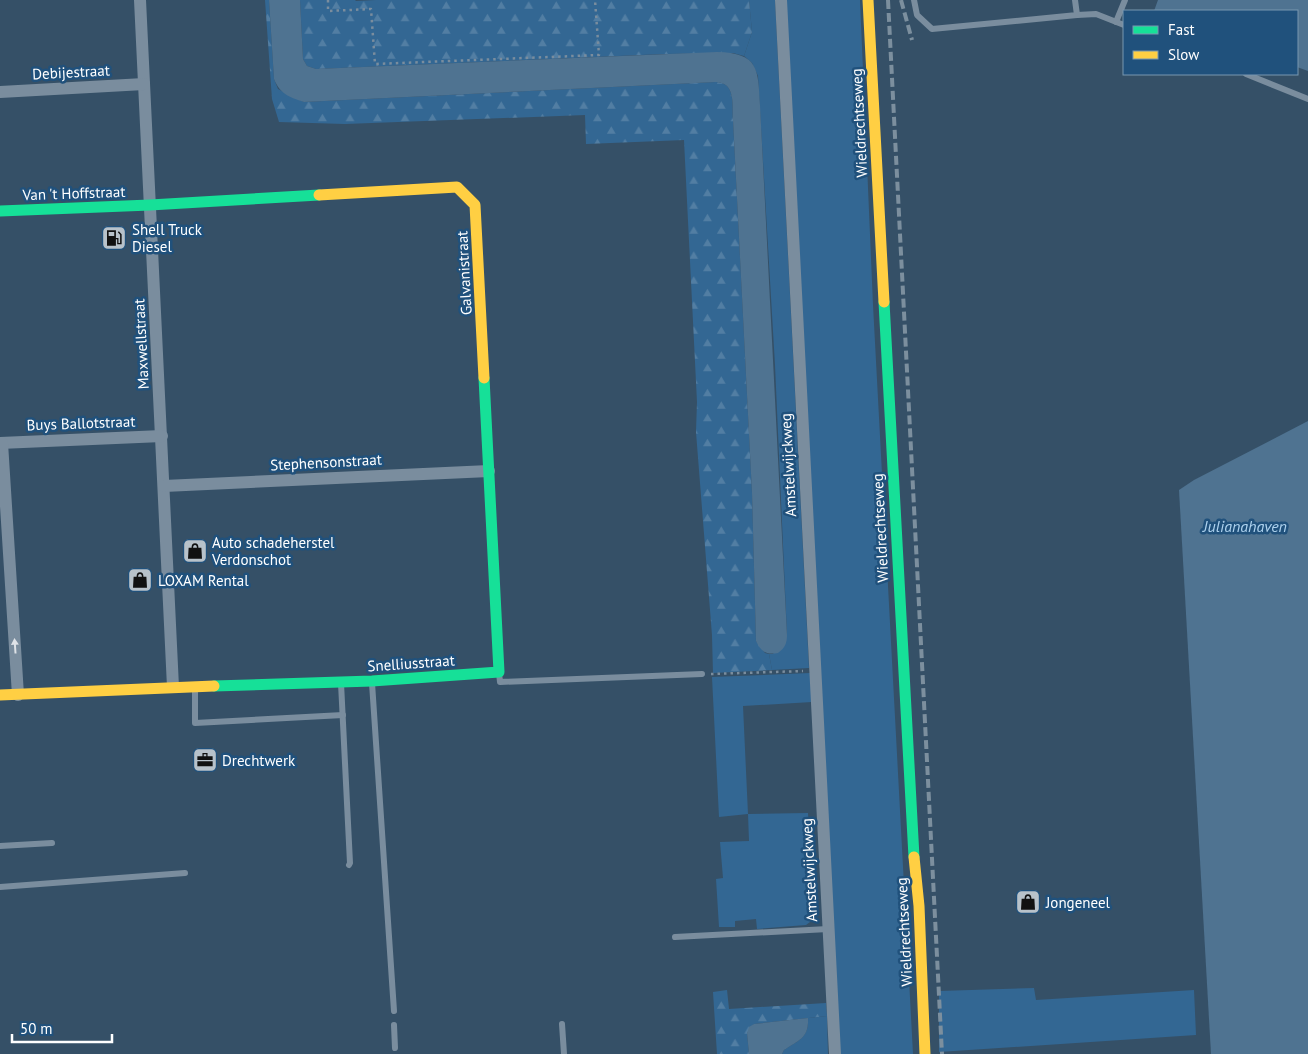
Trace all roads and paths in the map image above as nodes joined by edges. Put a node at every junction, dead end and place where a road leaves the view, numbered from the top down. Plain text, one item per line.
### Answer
1 (140, 0) edge
2 (328, 0) edge
3 (595, 0) edge
4 (781, 0) edge
5 (868, 0) edge
6 (914, 0) edge
7 (1075, 0) edge
8 (1125, 0) edge
9 (1077, 15) junction
10 (1116, 22) junction
11 (1123, 25) edge
12 (1249, 75) edge
13 (144, 84) junction
14 (0, 92) edge
15 (1308, 98) edge
16 (150, 205) junction
17 (0, 211) edge
18 (162, 436) junction
19 (1, 443) edge
20 (489, 471) junction
21 (164, 486) junction
22 (815, 670) junction
23 (499, 672) junction
24 (702, 674) joint
25 (372, 681) junction
26 (341, 682) junction
27 (195, 686) junction
28 (173, 687) junction
29 (18, 694) junction
30 (0, 695) edge
31 (343, 714) junction
32 (52, 843) dead end
33 (0, 846) edge
34 (349, 865) dead end
35 (185, 873) dead end
36 (0, 887) edge
37 (828, 929) junction
38 (675, 937) dead end
39 (394, 1011) dead end
40 (562, 1024) dead end
41 (394, 1025) dead end
42 (395, 1048) dead end
43 (564, 1054) edge
44 (835, 1054) edge
45 (925, 1054) edge

1 - 13 street, Maxwellstraat
2 - 3 path
4 - 22 street, Amstelwijckweg
5 - 45 street, Wieldrechtseweg
6 - 9 lane
7 - 9 lane
8 - 10 lane
9 - 10 lane
10 - 11 lane
12 - 15 lane
13 - 14 street, Debijestraat
13 - 16 street, Maxwellstraat
16 - 17 street, Van 't Hoffstraat
16 - 18 street, Maxwellstraat
16 - 20 street, Galvanistraat
18 - 19 street, Buys Ballotstraat
18 - 21 street, Maxwellstraat
29 -> 19 street, Buys Ballotstraat
20 - 21 street, Stephensonstraat
20 - 23 street, Galvanistraat
21 - 28 street, Maxwellstraat
22 - 24 path
22 - 37 street, Amstelwijckweg
23 - 24 lane
23 - 25 street, Snelliusstraat
25 - 26 street, Snelliusstraat
25 - 39 lane
26 - 27 street, Snelliusstraat
26 - 31 lane
27 - 28 street, Snelliusstraat
27 - 31 lane
28 - 29 street, Snelliusstraat
29 - 30 street, Snelliusstraat
31 - 34 lane
32 - 33 lane
35 - 36 lane
37 - 38 lane, Amstelwijckweg
37 - 44 street, Amstelwijckweg
40 - 43 lane
41 - 42 lane

